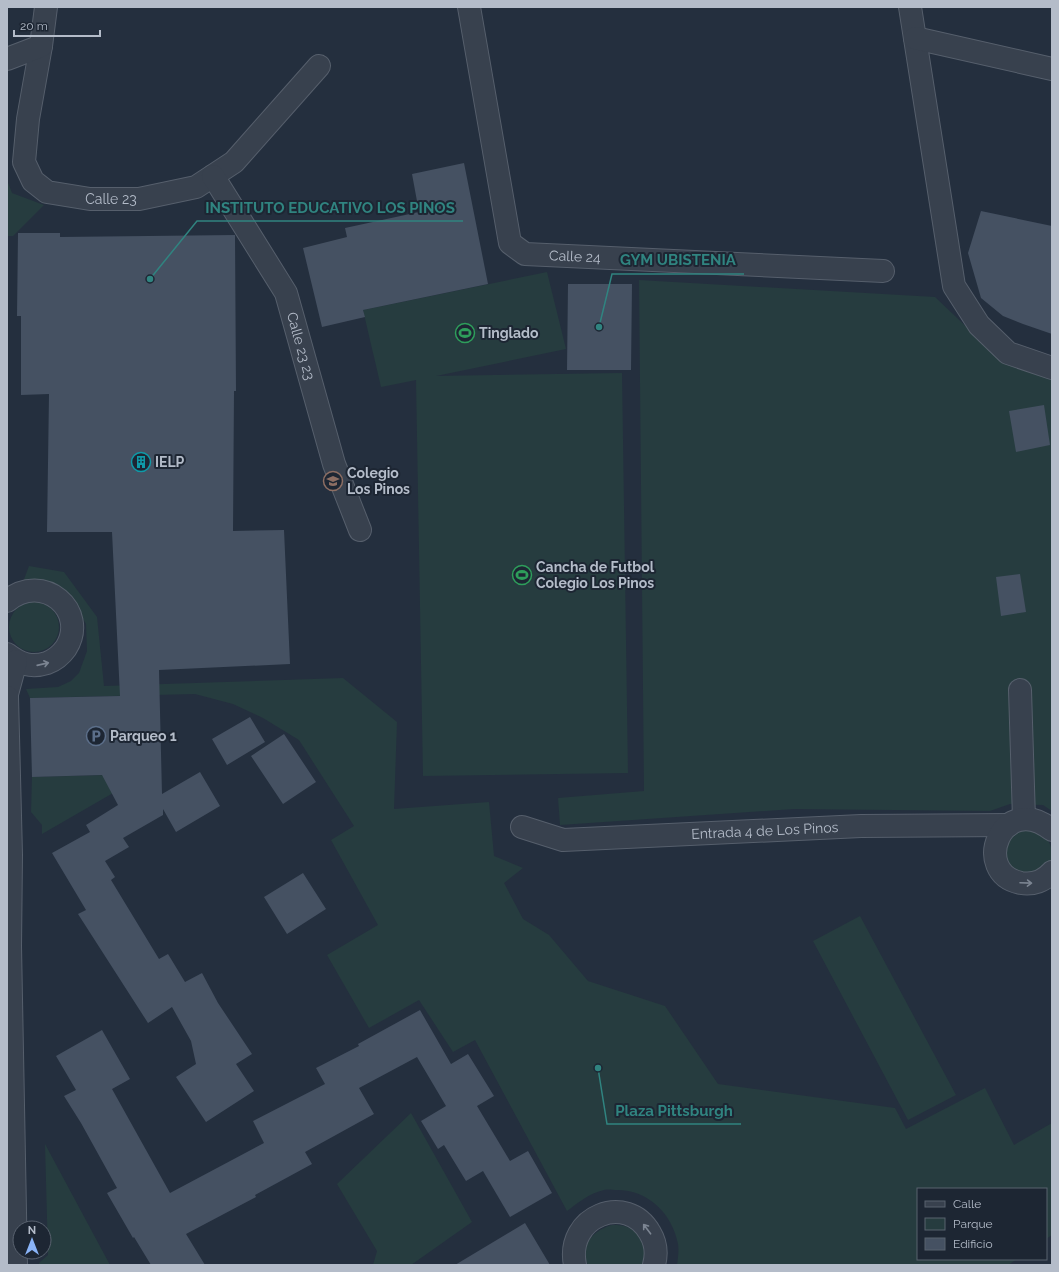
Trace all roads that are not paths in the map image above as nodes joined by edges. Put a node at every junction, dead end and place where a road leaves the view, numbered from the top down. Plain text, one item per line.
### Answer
1 (46, 7) edge
2 (469, 7) edge
3 (910, 7) edge
4 (915, 38) junction
5 (41, 46) junction
6 (7, 60) edge
7 (319, 66) dead end
8 (1052, 69) edge
9 (213, 176) junction
10 (883, 271) dead end
11 (1052, 368) edge
12 (360, 530) dead end
13 (7, 602) edge
14 (12, 658) edge
15 (1020, 690) dead end
16 (7, 694) edge
17 (7, 697) edge
18 (1016, 822) junction
19 (522, 827) dead end
20 (1052, 830) edge
21 (1050, 882) edge
22 (16, 1265) edge
23 (575, 1265) edge
24 (654, 1265) edge

1 - 5 street, Calle 23
2 - 10 street, Calle 24
3 - 4 street
4 - 8 street
4 - 11 street
5 - 6 street
5 - 9 street, Calle 23
7 - 9 street, Calle 23
9 - 12 street, Calle 23 23
14 -> 13 street
14 - 16 street
15 - 18 street
17 - 22 street
18 - 19 street, Entrada 4 de Los Pinos
18 - 20 street, Entrada 4 de Los Pinos
18 -> 21 street
24 -> 23 street

